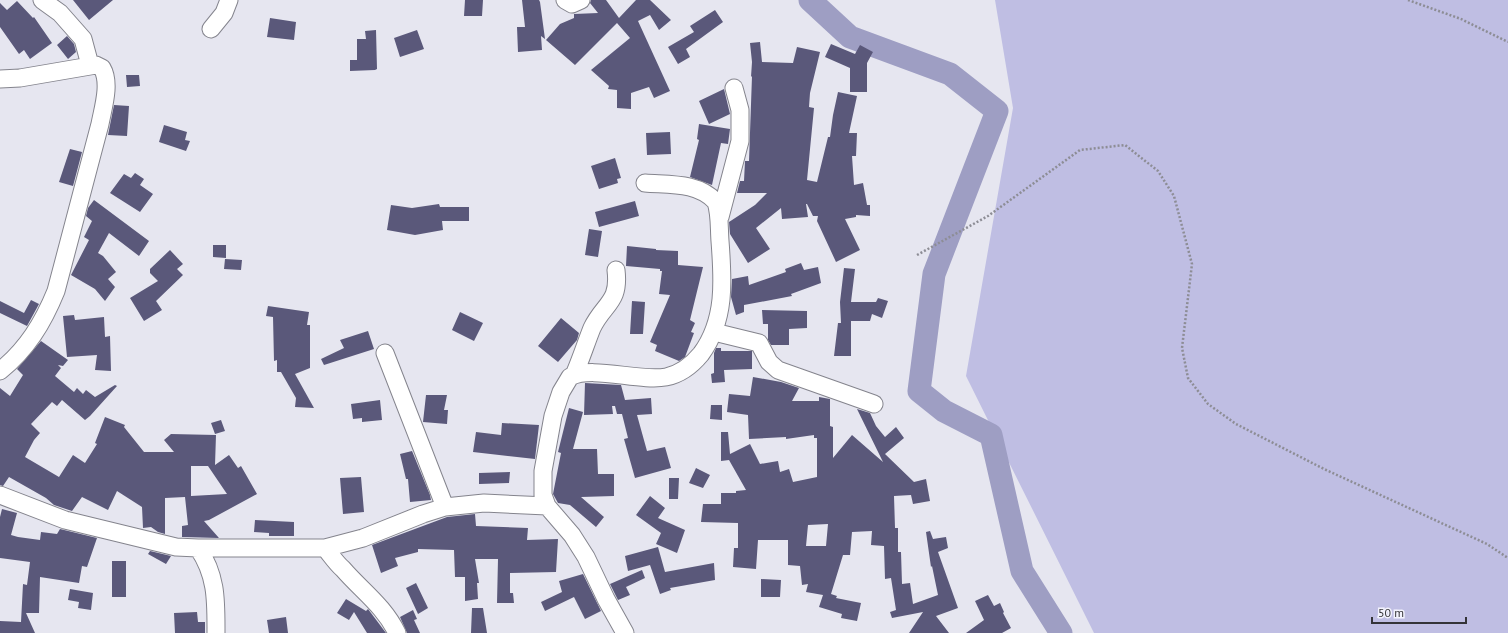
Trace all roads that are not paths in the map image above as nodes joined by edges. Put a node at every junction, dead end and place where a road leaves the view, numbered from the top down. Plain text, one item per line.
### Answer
1 (42, 0) edge
2 (230, 0) edge
3 (565, 0) edge
4 (581, 0) edge
5 (211, 29) dead end
6 (90, 65) junction
7 (0, 79) edge
8 (734, 88) dead end
9 (645, 183) dead end
10 (718, 221) junction
11 (616, 270) dead end
12 (714, 332) junction
13 (385, 353) dead end
14 (0, 371) edge
15 (574, 375) junction
16 (874, 404) dead end
17 (0, 495) edge
18 (547, 506) junction
19 (445, 507) junction
20 (198, 548) junction
21 (325, 548) junction
22 (216, 633) edge
23 (397, 633) edge
24 (625, 633) edge

1 - 6 street
2 - 5 street
3 - 4 street
6 - 7 street
6 - 14 street
8 - 10 street
9 - 10 street
10 - 12 street
11 - 15 street
12 - 15 street
12 - 16 street
13 - 19 street
15 - 18 street
17 - 20 street
18 - 19 street
18 - 24 street
19 - 21 street
20 - 21 street
20 - 22 street
21 - 23 street

